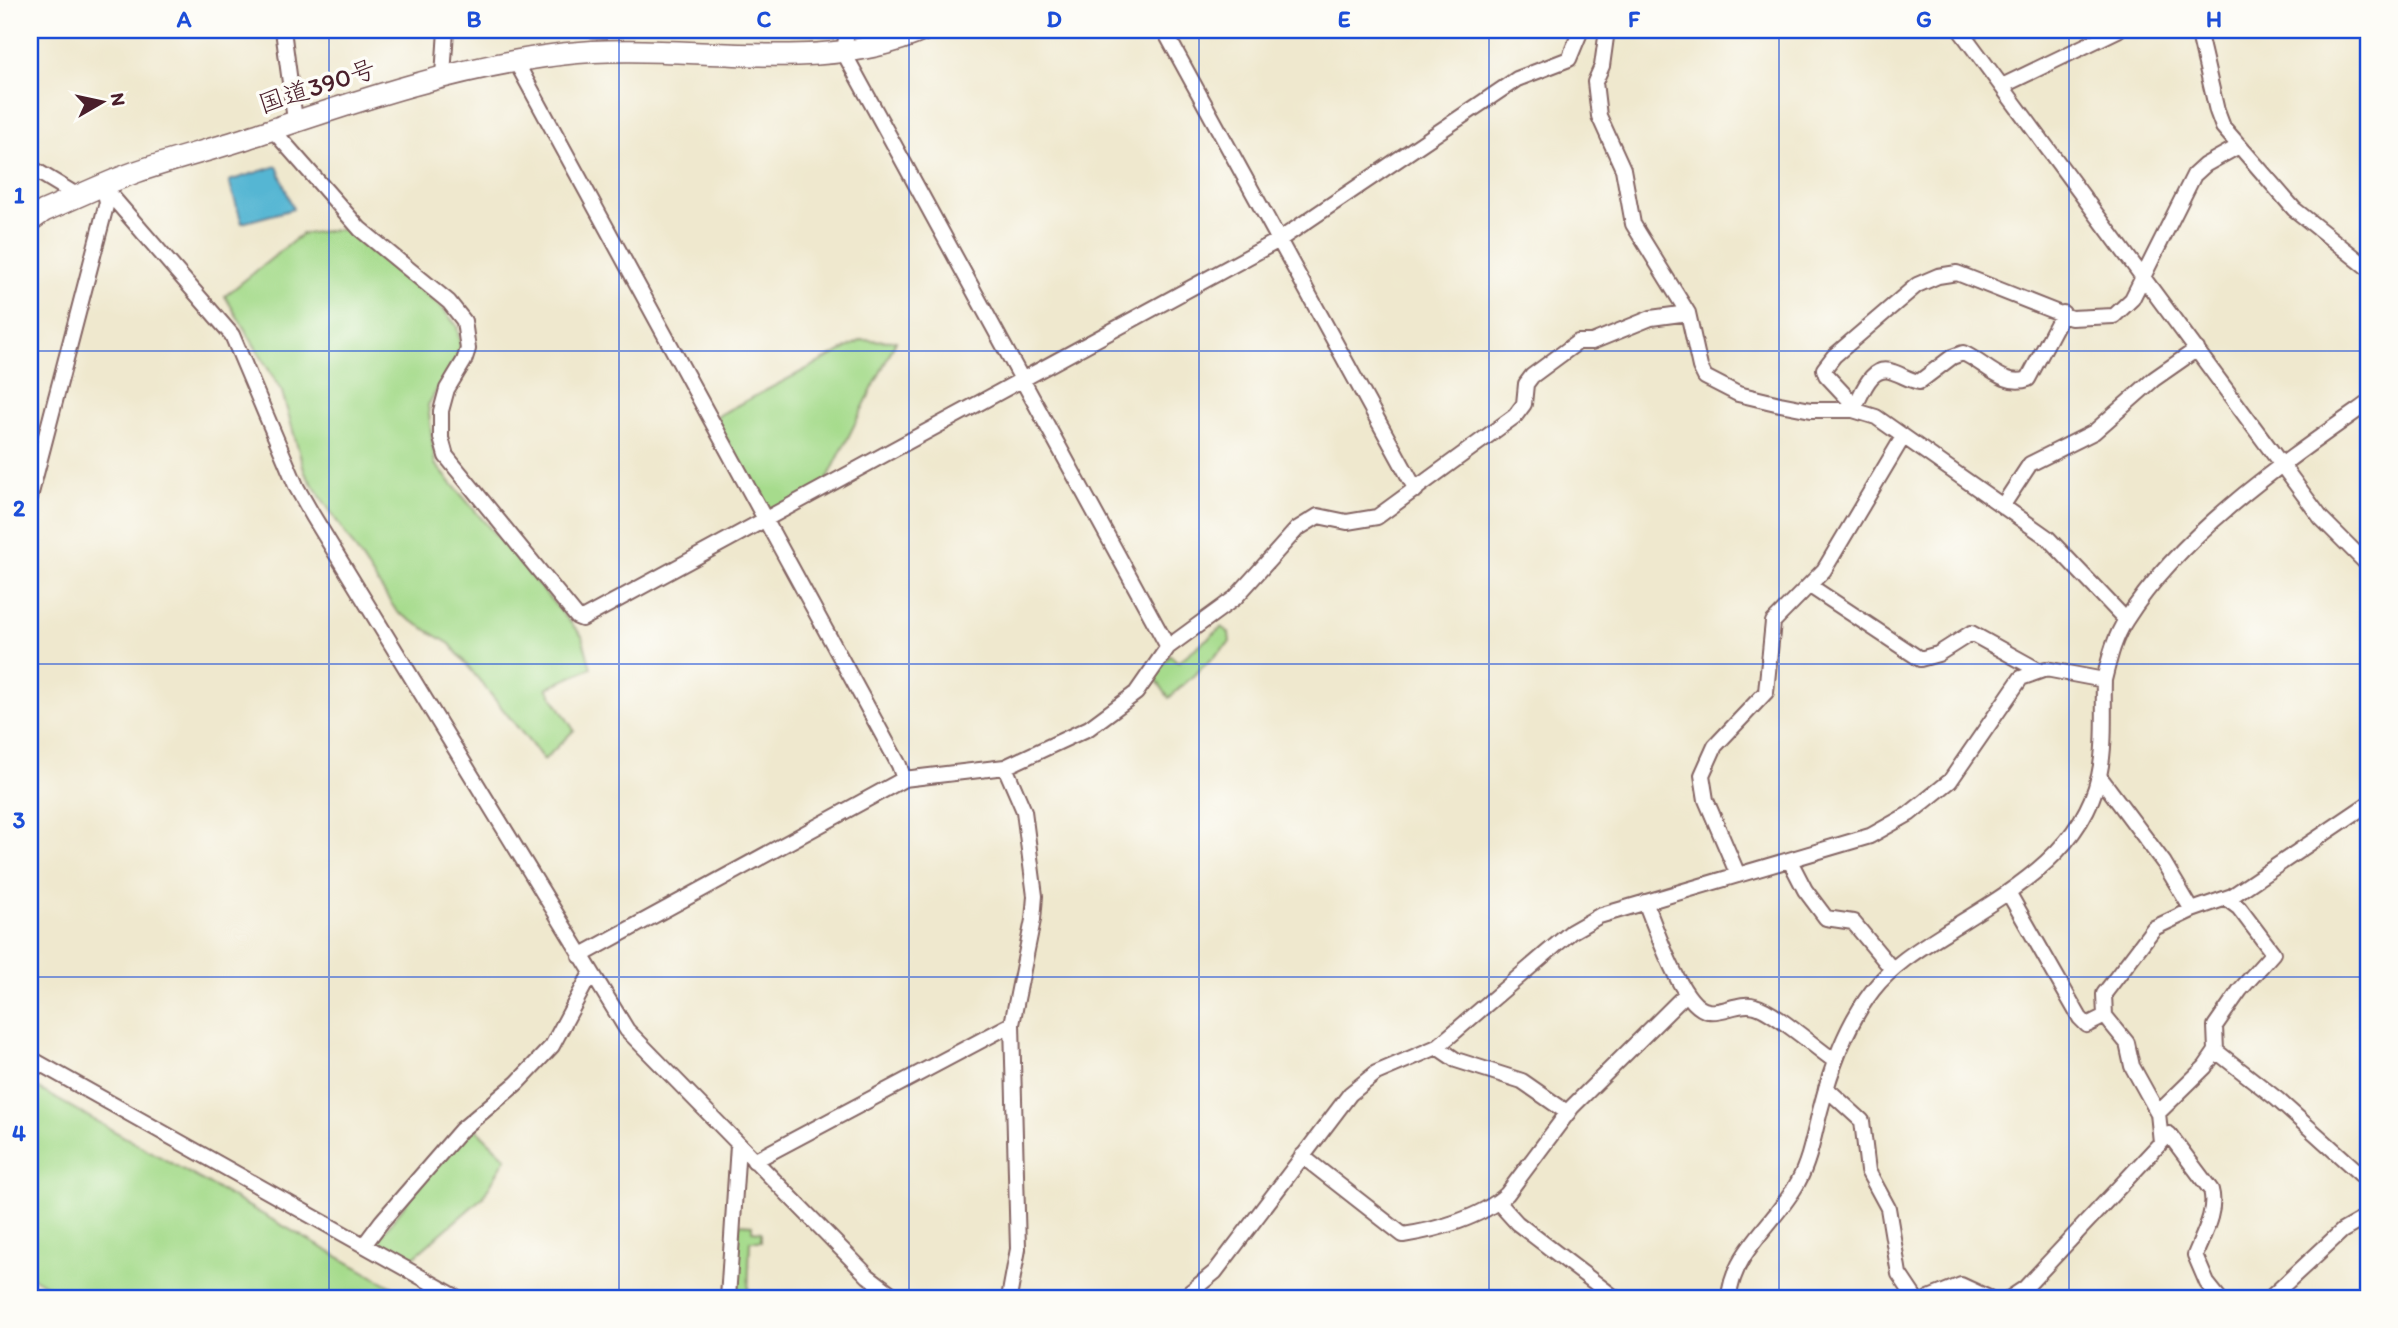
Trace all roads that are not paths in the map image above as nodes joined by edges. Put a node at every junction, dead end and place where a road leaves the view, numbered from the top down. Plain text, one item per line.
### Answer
1 (283, 30) edge
2 (446, 30) edge
3 (847, 30) edge
4 (924, 30) edge
5 (1164, 30) edge
6 (1581, 30) edge
7 (1606, 30) edge
8 (1960, 30) edge
9 (2118, 30) edge
10 (2198, 30) edge
11 (844, 54) junction
12 (515, 60) junction
13 (443, 76) junction
14 (2002, 86) junction
15 (295, 120) junction
16 (272, 129) junction
17 (2239, 145) junction
18 (30, 167) edge
19 (102, 185) junction
20 (78, 196) junction
21 (30, 220) edge
22 (1279, 240) junction
23 (2368, 268) edge
24 (2144, 277) junction
25 (1688, 313) junction
26 (2063, 313) junction
27 (2197, 349) junction
28 (1024, 380) junction
29 (2368, 402) edge
30 (1854, 408) junction
31 (1903, 437) junction
32 (2282, 464) junction
33 (1416, 489) junction
34 (30, 498) edge
35 (2003, 505) junction
36 (765, 521) junction
37 (2368, 565) edge
38 (1811, 586) junction
39 (2126, 620) junction
40 (1168, 647) junction
41 (2038, 670) junction
42 (2104, 680) junction
43 (1005, 767) junction
44 (2099, 776) junction
45 (904, 779) junction
46 (2368, 804) edge
47 (1790, 861) junction
48 (1738, 875) junction
49 (2008, 892) junction
50 (2227, 899) junction
51 (1645, 902) junction
52 (2192, 910) junction
53 (580, 956) junction
54 (1892, 969) junction
55 (591, 974) junction
56 (1686, 994) junction
57 (2105, 1016) junction
58 (1013, 1024) junction
59 (1437, 1047) junction
60 (2216, 1051) junction
61 (30, 1058) edge
62 (1835, 1061) junction
63 (1826, 1088) junction
64 (1568, 1113) junction
65 (2158, 1113) junction
66 (2161, 1143) junction
67 (738, 1145) junction
68 (1302, 1156) junction
69 (754, 1161) junction
70 (2368, 1181) edge
71 (1498, 1202) junction
72 (2368, 1216) edge
73 (364, 1245) junction
74 (458, 1298) edge
75 (728, 1298) edge
76 (897, 1298) edge
77 (1009, 1298) edge
78 (1183, 1298) edge
79 (1615, 1298) edge
80 (1729, 1298) edge
81 (1915, 1298) edge
82 (1929, 1298) edge
83 (1989, 1298) edge
84 (2010, 1298) edge
85 (2219, 1298) edge
86 (2270, 1298) edge

1 - 15 street
2 - 13 street
3 - 11 street
4 - 11 highway, 国道390号
5 - 22 street
6 - 22 street
7 - 25 street
8 - 14 street
9 - 14 street
10 - 17 street
11 - 12 highway, 国道390号
11 - 28 street
12 - 13 highway, 国道390号
12 - 36 street
13 - 15 highway, 国道390号
14 - 24 street
15 - 16 highway, 国道390号
16 - 19 highway, 国道390号
16 - 36 street
17 - 23 street
17 - 24 street
18 - 20 street
19 - 20 highway, 国道390号
19 - 34 street
19 - 53 street
20 - 21 highway, 国道390号
22 - 28 street
22 - 33 street
24 - 26 street
24 - 27 street
25 - 30 street
25 - 33 street
26 - 30 street
26 - 30 street
27 - 32 street
27 - 35 street
28 - 36 street
28 - 40 street
29 - 32 street
30 - 31 street
31 - 35 street
31 - 38 street
32 - 37 street
32 - 39 street
33 - 40 street
35 - 39 street
36 - 45 street
38 - 41 street
38 - 48 street
39 - 42 street
40 - 43 street
41 - 42 street
41 - 47 street
42 - 44 street
43 - 45 street
43 - 58 street
44 - 49 street
44 - 52 street
45 - 53 street
46 - 50 street
47 - 48 street
47 - 54 street
48 - 51 street
49 - 54 street
49 - 57 street
50 - 52 street
50 - 60 street
51 - 56 street
51 - 59 street
52 - 57 street
53 - 55 street
54 - 62 street
55 - 67 street
55 - 73 street
56 - 62 street
56 - 64 street
57 - 65 street
58 - 69 street
58 - 77 street
59 - 64 street
59 - 68 street
60 - 65 street
60 - 70 street
61 - 73 street
62 - 63 street
63 - 80 street
63 - 81 street
64 - 71 street
65 - 66 street
66 - 84 street
66 - 85 street
67 - 69 street
67 - 75 street
68 - 71 street
68 - 78 street
69 - 76 street
71 - 79 street
72 - 86 street
73 - 74 street
82 - 83 street

